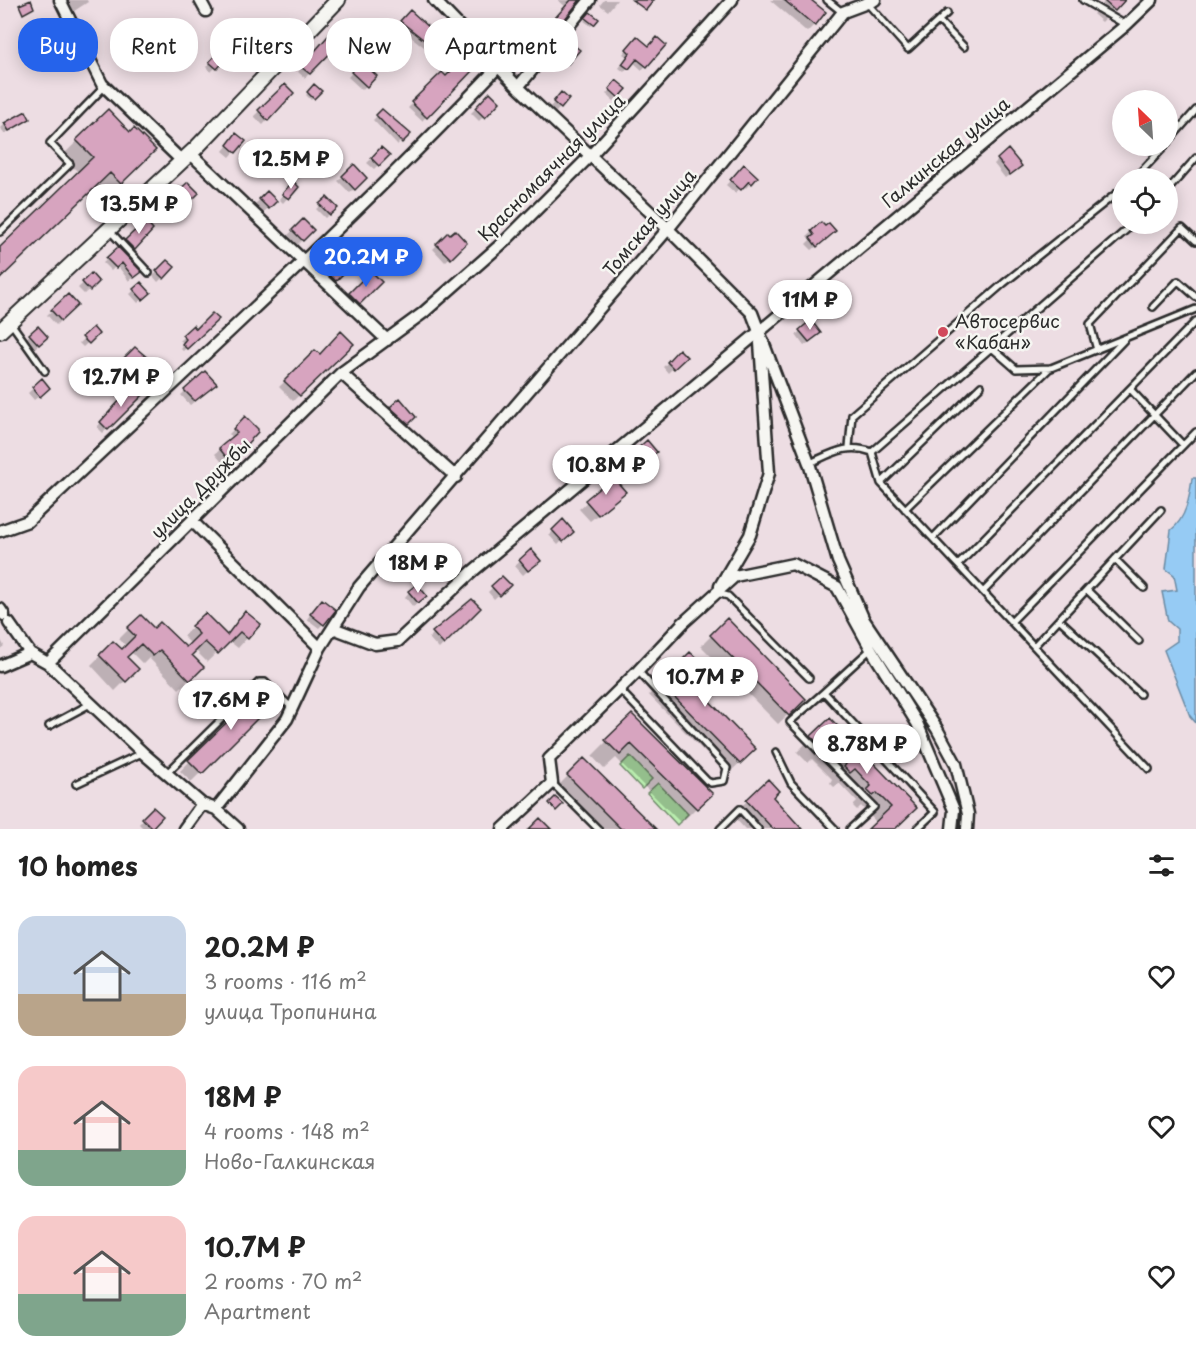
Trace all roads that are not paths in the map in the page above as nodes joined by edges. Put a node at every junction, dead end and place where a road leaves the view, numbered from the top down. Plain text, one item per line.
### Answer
1 (60, 0) edge
2 (200, 0) edge
3 (338, 0) edge
4 (434, 0) edge
5 (590, 0) edge
6 (732, 0) edge
7 (827, 0) edge
8 (1083, 0) edge
9 (1152, 0) edge
10 (871, 2) edge
11 (206, 11) dead end
12 (843, 12) junction
13 (947, 13) dead end
14 (451, 18) edge
15 (939, 21) junction
16 (1126, 25) junction
17 (964, 46) dead end
18 (492, 72) edge
19 (504, 72) edge
20 (105, 86) junction
21 (518, 87) junction
22 (1196, 110) edge
23 (1178, 130) edge
24 (591, 156) junction
25 (1155, 156) edge
26 (186, 157) junction
27 (1196, 158) edge
28 (1143, 168) edge
29 (1178, 178) edge
30 (1112, 197) edge
31 (668, 229) junction
32 (109, 230) junction
33 (0, 232) edge
34 (1122, 234) edge
35 (1196, 241) edge
36 (303, 260) junction
37 (149, 273) dead end
38 (1196, 297) edge
39 (1153, 307) dead end
40 (1196, 309) edge
41 (1196, 321) edge
42 (5, 326) edge
43 (759, 330) junction
44 (1124, 340) junction
45 (384, 342) junction
46 (992, 348) junction
47 (1097, 350) junction
48 (1051, 368) junction
49 (45, 371) dead end
50 (1196, 372) edge
51 (341, 374) junction
52 (981, 386) dead end
53 (1130, 389) junction
54 (1154, 414) junction
55 (1196, 432) edge
56 (1183, 445) junction
57 (849, 447) junction
58 (872, 452) junction
59 (809, 463) junction
60 (456, 477) junction
61 (881, 483) junction
62 (905, 509) junction
63 (1161, 510) dead end
64 (192, 521) junction
65 (0, 531) edge
66 (933, 538) junction
67 (1115, 560) junction
68 (958, 565) junction
69 (1144, 588) dead end
70 (1087, 590) junction
71 (983, 592) junction
72 (715, 593) junction
73 (4, 615) edge
74 (1059, 619) junction
75 (1011, 622) junction
76 (333, 628) junction
77 (1139, 641) dead end
78 (1034, 646) junction
79 (320, 648) junction
80 (871, 649) junction
81 (30, 653) junction
82 (48, 663) junction
83 (0, 666) edge
84 (638, 671) junction
85 (809, 678) dead end
86 (619, 689) junction
87 (824, 692) junction
88 (1140, 694) dead end
89 (93, 703) junction
90 (293, 709) junction
91 (49, 726) dead end
92 (776, 752) dead end
93 (143, 753) junction
94 (1149, 769) dead end
95 (166, 773) junction
96 (552, 783) junction
97 (76, 784) dead end
98 (202, 804) junction
99 (216, 809) junction
100 (184, 829) edge
101 (238, 829) edge
102 (503, 829) edge
103 (598, 829) edge
104 (720, 829) edge
105 (758, 829) edge
106 (835, 829) edge
107 (850, 829) edge
108 (917, 829) edge
109 (952, 829) edge
110 (967, 829) edge

1 - 20 street
2 - 11 street
3 - 26 main road
4 - 14 street
5 - 21 street
6 - 24 street, Красномаячная улица
7 - 12 lane
8 - 16 lane
9 - 16 street, Галкинская улица
10 - 12 street
10 - 15 lane
12 - 31 street, Томская улица
13 - 15 lane
15 - 17 lane
16 - 43 street, Галкинская улица
18 - 36 street
19 - 21 street
20 - 26 street
20 - 33 lane
21 - 24 street
22 - 23 lane
24 - 31 street
24 - 45 street, Красномаячная улица
25 - 28 lane
26 - 32 main road
26 - 36 street
27 - 29 lane
30 - 57 lane
31 - 43 street
31 - 60 street, Томская улица
32 - 37 lane
32 - 42 main road
34 - 46 lane
35 - 47 lane
36 - 45 street
36 - 65 street
38 - 39 lane
40 - 44 lane
41 - 53 lane
42 - 49 lane
43 - 59 street
43 - 72 street
43 - 76 street, Галкинская улица
44 - 47 lane
44 - 66 lane
45 - 51 street, улица Дружбы
46 - 48 lane
46 - 58 lane
47 - 48 lane
48 - 62 lane
50 - 54 lane
51 - 60 street
51 - 64 street, улица Дружбы
52 - 61 lane
53 - 54 lane
53 - 68 lane
54 - 56 lane
54 - 71 lane
55 - 56 lane
56 - 75 lane
57 - 58 lane
57 - 59 lane
58 - 61 lane
59 - 110 street
60 - 76 street, Томская улица
61 - 62 lane
62 - 66 lane
63 - 67 lane
64 - 79 street
64 - 82 street, улица Дружбы
66 - 68 lane
67 - 69 lane
67 - 70 lane
68 - 71 lane
70 - 74 lane
70 - 77 lane
71 - 75 lane
72 - 80 street
72 - 84 street
72 - 85 lane
73 - 81 street
74 - 78 lane
74 - 88 lane
75 - 78 lane
76 - 79 street, Томская улица
78 - 94 lane
79 - 90 street, Томская улица
80 - 87 lane
80 - 109 street
81 - 82 street
81 - 83 street
82 - 89 street
84 - 86 street
84 - 86 lane
86 - 96 street
87 - 107 lane
87 - 108 lane
89 - 91 lane
89 - 93 street
90 - 95 lane
90 - 99 street, Томская улица
92 - 106 lane
93 - 95 street
93 - 97 lane
95 - 98 street
96 - 102 street
96 - 103 lane
98 - 99 street
98 - 100 street
99 - 101 street
104 - 105 lane

